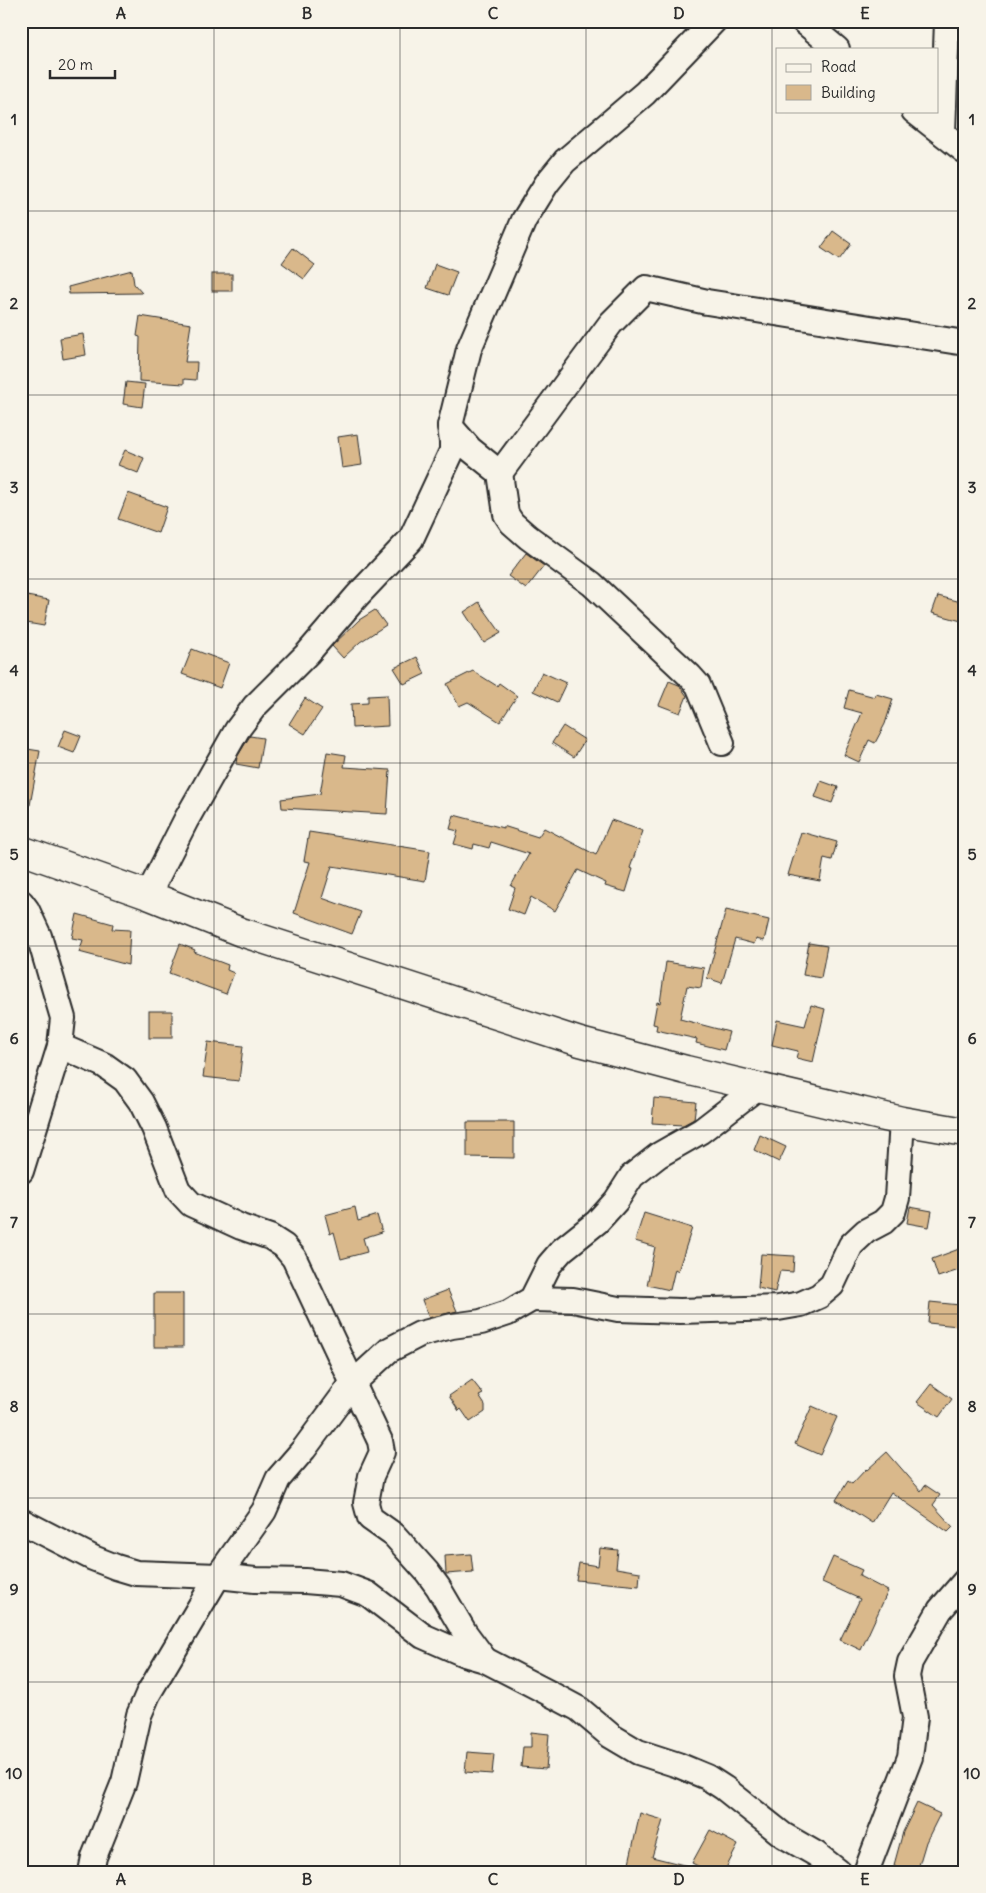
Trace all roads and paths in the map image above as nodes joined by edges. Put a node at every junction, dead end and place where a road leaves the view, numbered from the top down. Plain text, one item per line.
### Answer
1 (714, 21) edge
2 (803, 21) edge
3 (947, 21) edge
4 (836, 48) edge
5 (915, 112) edge
6 (943, 133) junction
7 (965, 151) edge
8 (965, 343) edge
9 (450, 426) junction
10 (500, 473) junction
11 (722, 743) dead end
12 (21, 850) edge
13 (148, 895) junction
14 (21, 902) edge
15 (60, 1046) junction
16 (758, 1087) junction
17 (902, 1121) junction
18 (965, 1132) edge
19 (21, 1171) edge
20 (532, 1299) junction
21 (352, 1384) junction
22 (21, 1521) edge
23 (218, 1576) junction
24 (965, 1581) edge
25 (485, 1660) junction
26 (91, 1872) edge
27 (839, 1872) edge
28 (866, 1872) edge

1 - 9 street
2 - 4 street
3 - 6 street
5 - 6 street
6 - 7 street
8 - 10 street
9 - 10 street
9 - 13 street
10 - 11 street
12 - 13 street
13 - 16 street
14 - 15 street
15 - 19 street
15 - 21 street
16 - 17 street
16 - 20 street
17 - 18 street
17 - 20 street
20 - 21 street
21 - 23 street
21 - 25 street
22 - 23 street
23 - 25 street
23 - 26 street
24 - 28 street
25 - 27 street

